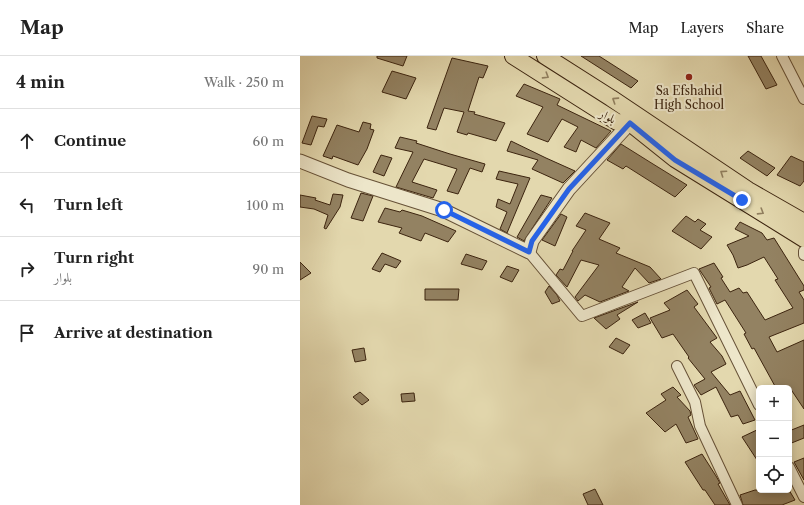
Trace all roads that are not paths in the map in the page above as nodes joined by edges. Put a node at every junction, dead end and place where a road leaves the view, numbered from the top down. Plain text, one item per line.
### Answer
1 (513, 56) edge
2 (545, 56) edge
3 (782, 56) edge
4 (804, 99) edge
5 (630, 123) junction
6 (300, 161) edge
7 (745, 195) junction
8 (804, 222) edge
9 (804, 239) edge
10 (804, 251) edge
11 (529, 252) junction
12 (804, 255) edge
13 (677, 366) dead end
14 (756, 399) edge
15 (792, 473) edge
16 (804, 497) edge
17 (736, 505) edge

1 -> 5 main road, بلوار
7 -> 2 main road, بلوار
3 - 4 street
5 - 7 main road, بلوار
5 - 11 street
6 - 11 street
7 - 8 main road, بلوار
7 -> 9 main road, بلوار
10 - 12 street
11 - 14 street
13 - 17 street
15 - 16 street

